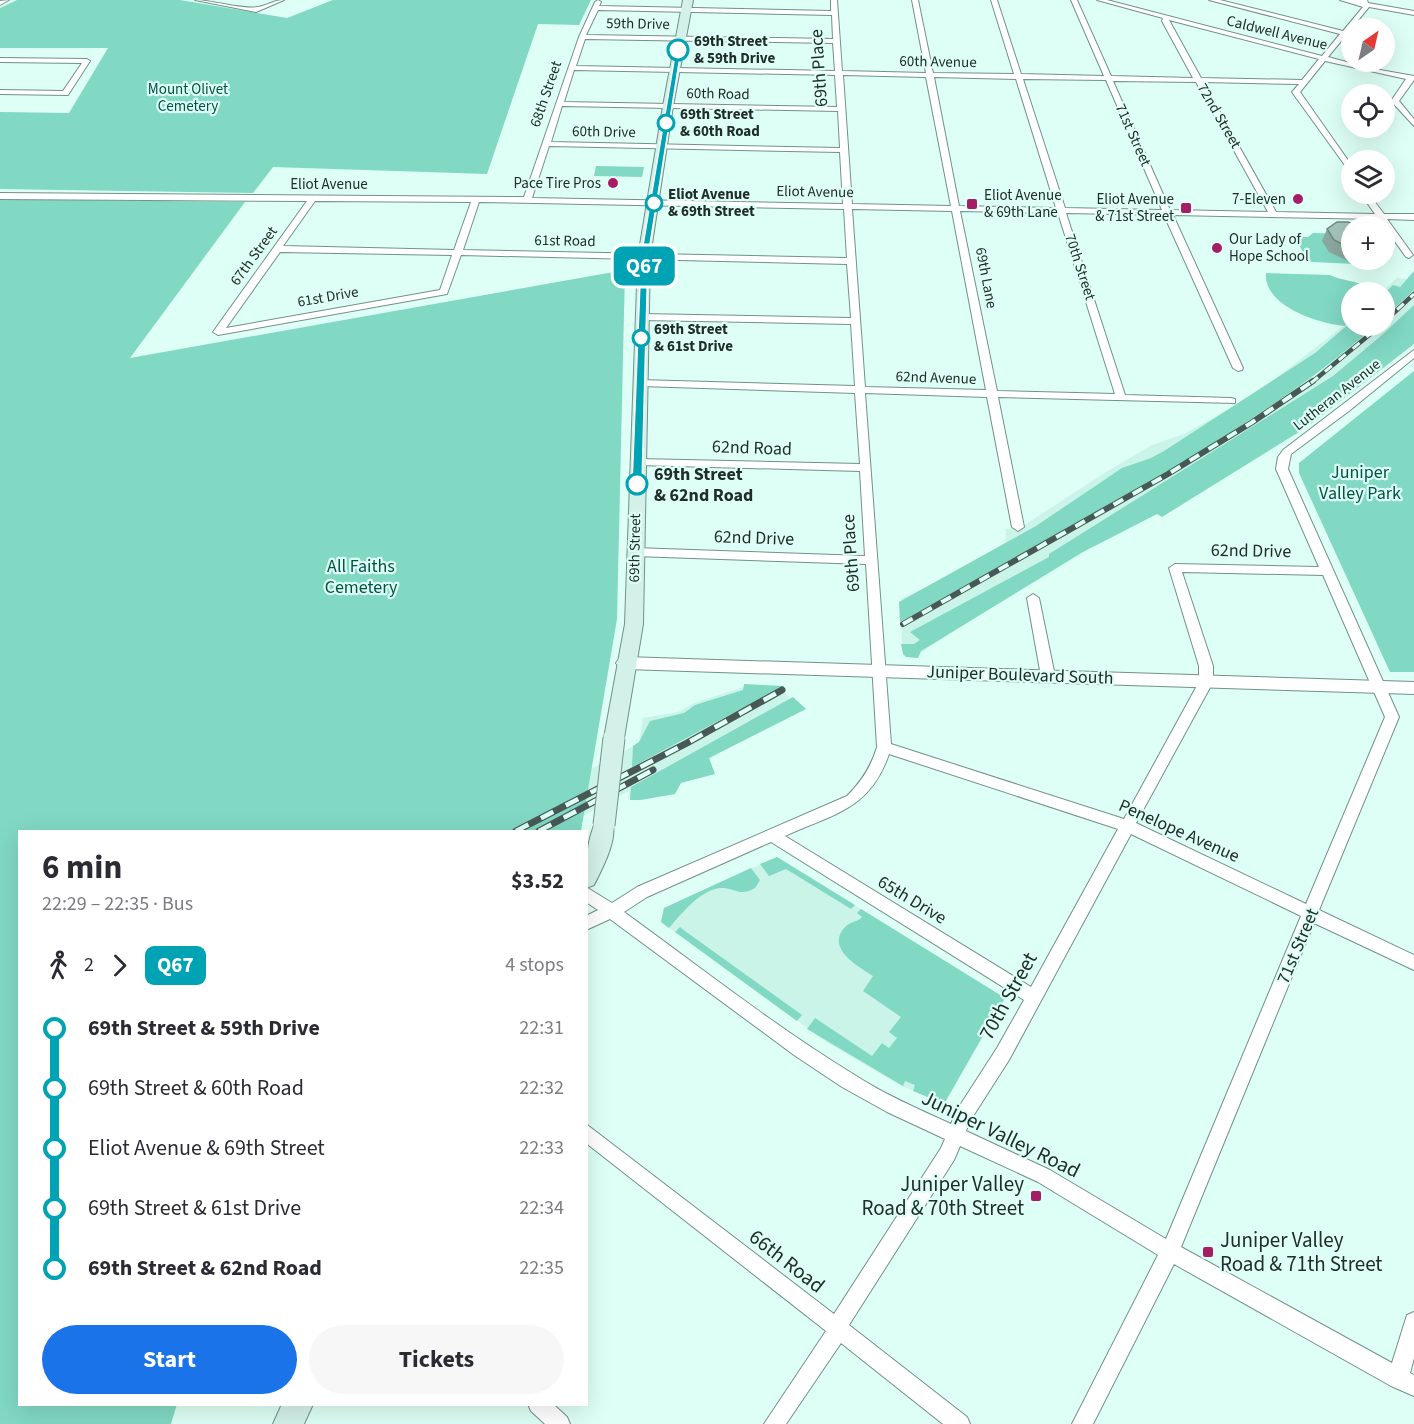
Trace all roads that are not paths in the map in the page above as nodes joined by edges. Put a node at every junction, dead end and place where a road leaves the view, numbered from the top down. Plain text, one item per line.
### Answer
1 (6, 0) edge
2 (198, 0) edge
3 (281, 0) edge
4 (834, 0) edge
5 (915, 0) edge
6 (994, 0) edge
7 (1074, 0) edge
8 (1100, 0) edge
9 (1212, 0) edge
10 (1343, 0) edge
11 (1365, 2) edge
12 (0, 3) edge
13 (597, 4) edge
14 (687, 5) edge
15 (834, 13) junction
16 (1414, 14) edge
17 (1167, 18) junction
18 (1354, 18) edge
19 (1341, 32) edge
20 (582, 37) junction
21 (1341, 37) edge
22 (680, 39) junction
23 (837, 41) junction
24 (1324, 59) junction
25 (0, 60) edge
26 (571, 68) junction
27 (675, 70) junction
28 (839, 74) junction
29 (930, 75) junction
30 (1019, 77) junction
31 (1108, 78) junction
32 (1412, 78) edge
33 (1198, 80) junction
34 (1305, 82) junction
35 (0, 92) edge
36 (558, 104) junction
37 (668, 106) junction
38 (841, 109) junction
39 (1414, 124) edge
40 (545, 144) junction
41 (662, 146) junction
42 (844, 150) junction
43 (1341, 157) edge
44 (0, 196) edge
45 (315, 197) junction
46 (476, 200) junction
47 (527, 200) junction
48 (654, 202) junction
49 (848, 206) junction
50 (956, 208) junction
51 (1061, 210) junction
52 (1167, 212) junction
53 (1274, 215) junction
54 (1341, 216) edge
55 (1395, 217) edge
56 (1414, 218) edge
57 (1395, 236) edge
58 (279, 249) junction
59 (457, 252) junction
60 (1409, 255) dead end
61 (644, 257) junction
62 (851, 261) junction
63 (641, 317) junction
64 (856, 321) junction
65 (218, 332) joint
66 (1414, 353) edge
67 (1238, 368) dead end
68 (640, 383) junction
69 (860, 391) junction
70 (992, 395) junction
71 (1121, 397) junction
72 (1231, 401) dead end
73 (638, 462) junction
74 (1281, 462) joint
75 (866, 468) junction
76 (1018, 526) dead end
77 (635, 552) junction
78 (871, 560) junction
79 (1326, 571) junction
80 (1033, 598) dead end
81 (625, 663) junction
82 (879, 670) junction
83 (1048, 676) junction
84 (1206, 682) junction
85 (1378, 687) junction
86 (1414, 688) edge
87 (884, 747) junction
88 (1128, 826) junction
89 (771, 836) junction
90 (588, 875) edge
91 (588, 894) edge
92 (612, 911) junction
93 (1312, 914) junction
94 (588, 922) edge
95 (1414, 963) edge
96 (1033, 997) junction
97 (588, 1134) edge
98 (956, 1134) junction
99 (1170, 1251) junction
100 (1414, 1322) edge
101 (837, 1330) junction
102 (1406, 1382) edge
103 (297, 1406) edge
104 (540, 1406) edge
105 (288, 1424) edge
106 (560, 1424) edge
107 (774, 1424) edge
108 (960, 1424) edge
109 (1082, 1424) edge

1 - 12 street
2 - 3 street
4 - 15 street, 69th Place
5 - 29 street, 69th Lane
6 - 30 street, 70th Street
7 - 31 street, 71st Street
8 - 17 street, Caldwell Avenue
9 - 19 street
10 - 11 street
11 - 16 street
11 - 18 street
13 - 14 street
13 - 20 street, 68th Street
14 - 15 street
14 - 22 main road, 69th Street
15 - 23 street, 69th Place
17 - 24 street, Caldwell Avenue
17 - 33 street, 72nd Street
20 - 22 street, 59th Drive
20 - 26 street, 68th Street
21 - 24 street
22 - 23 street, 59th Drive
22 - 27 main road, 69th Street
23 - 28 street, 69th Place
24 - 32 street, Caldwell Avenue
24 - 34 street
25 - 35 street
26 - 27 street, 60th Avenue
26 - 36 street, 68th Street
27 - 28 street, 60th Avenue
27 - 37 main road, 69th Street
28 - 29 street, 60th Avenue
28 - 38 street, 69th Place
29 - 30 street, 60th Avenue
29 - 50 street, 69th Lane
30 - 31 street, 60th Avenue
30 - 51 street, 70th Street
31 - 33 street, 60th Avenue
31 - 52 street, 71st Street
32 - 39 street
33 - 34 street, 60th Avenue
33 - 53 street, 72nd Street
34 - 43 street
36 - 37 street, 60th Road
36 - 40 street, 68th Street
37 - 38 street, 60th Road
37 - 41 main road, 69th Street
38 - 42 street, 69th Place
40 - 41 street, 60th Drive
40 - 47 street, 68th Street
41 - 42 street, 60th Drive
41 - 48 main road, 69th Street
42 - 49 street, 69th Place
44 - 45 street, Eliot Avenue
45 - 46 street, Eliot Avenue
45 - 58 street, 67th Street
46 - 47 street, Eliot Avenue
46 - 59 street
47 - 48 street, Eliot Avenue
48 - 49 street, Eliot Avenue
48 - 61 main road, 69th Street
49 - 50 street, Eliot Avenue
49 - 62 street, 69th Place
50 - 51 street, Eliot Avenue
50 - 70 street, 69th Lane
51 - 52 street, Eliot Avenue
51 - 71 street, 70th Street
52 - 53 street, Eliot Avenue
52 - 67 street, 71st Street
53 - 54 street, Eliot Avenue
55 - 56 street, Eliot Avenue
57 - 60 street
58 - 59 street, 61st Road
58 - 65 street, 67th Street
59 - 61 street, 61st Road
59 - 65 street, 61st Drive
61 - 62 street, 61st Road
61 - 63 main road, 69th Street
62 - 64 street, 69th Place
63 - 64 street
63 - 68 main road, 69th Street
64 - 69 street, 69th Place
66 - 74 street, Lutheran Avenue
68 - 69 street, 62nd Avenue
68 - 73 main road, 69th Street
69 - 70 street, 62nd Avenue
69 - 75 street, 69th Place
70 - 71 street, 62nd Avenue
70 - 76 street, 69th Lane
71 - 72 street, 62nd Avenue
73 - 75 street, 62nd Road
73 - 77 main road, 69th Street
74 - 79 street, 71st Street
75 - 78 street, 69th Place
77 - 78 street, 62nd Drive
77 - 81 main road, 69th Street
78 - 82 street, 69th Place
79 - 84 street, 62nd Drive
79 - 85 street, 71st Street
80 - 83 street
81 - 82 street, Juniper Boulevard South
81 - 90 main road, 69th Street, bridge
82 - 83 street, Juniper Boulevard South
82 - 87 street, 69th Place
83 - 84 street, Juniper Boulevard South
84 - 85 street, Juniper Boulevard South
84 - 88 street, 70th Street
85 - 86 street, Juniper Boulevard South
85 - 93 street, 71st Street
87 - 88 street, Penelope Avenue
87 - 89 street, 69th Place
88 - 93 street, Penelope Avenue
88 - 96 street, 70th Street
89 - 92 street, 69th Place
89 - 96 street, 65th Drive
91 - 92 street, Juniper Valley Road
92 - 94 street, 69th Place
92 - 98 street, Juniper Valley Road
93 - 95 street, Penelope Avenue
93 - 99 street, 71st Street
96 - 98 street, 70th Street
97 - 101 street, 66th Road
98 - 99 street, Juniper Valley Road
98 - 101 street, 70th Street
99 - 102 street, Juniper Valley Road
99 - 109 street, 71st Street
100 - 102 street
101 - 107 street, 70th Street
101 - 108 street, 66th Road
103 - 105 main road
104 - 106 street

